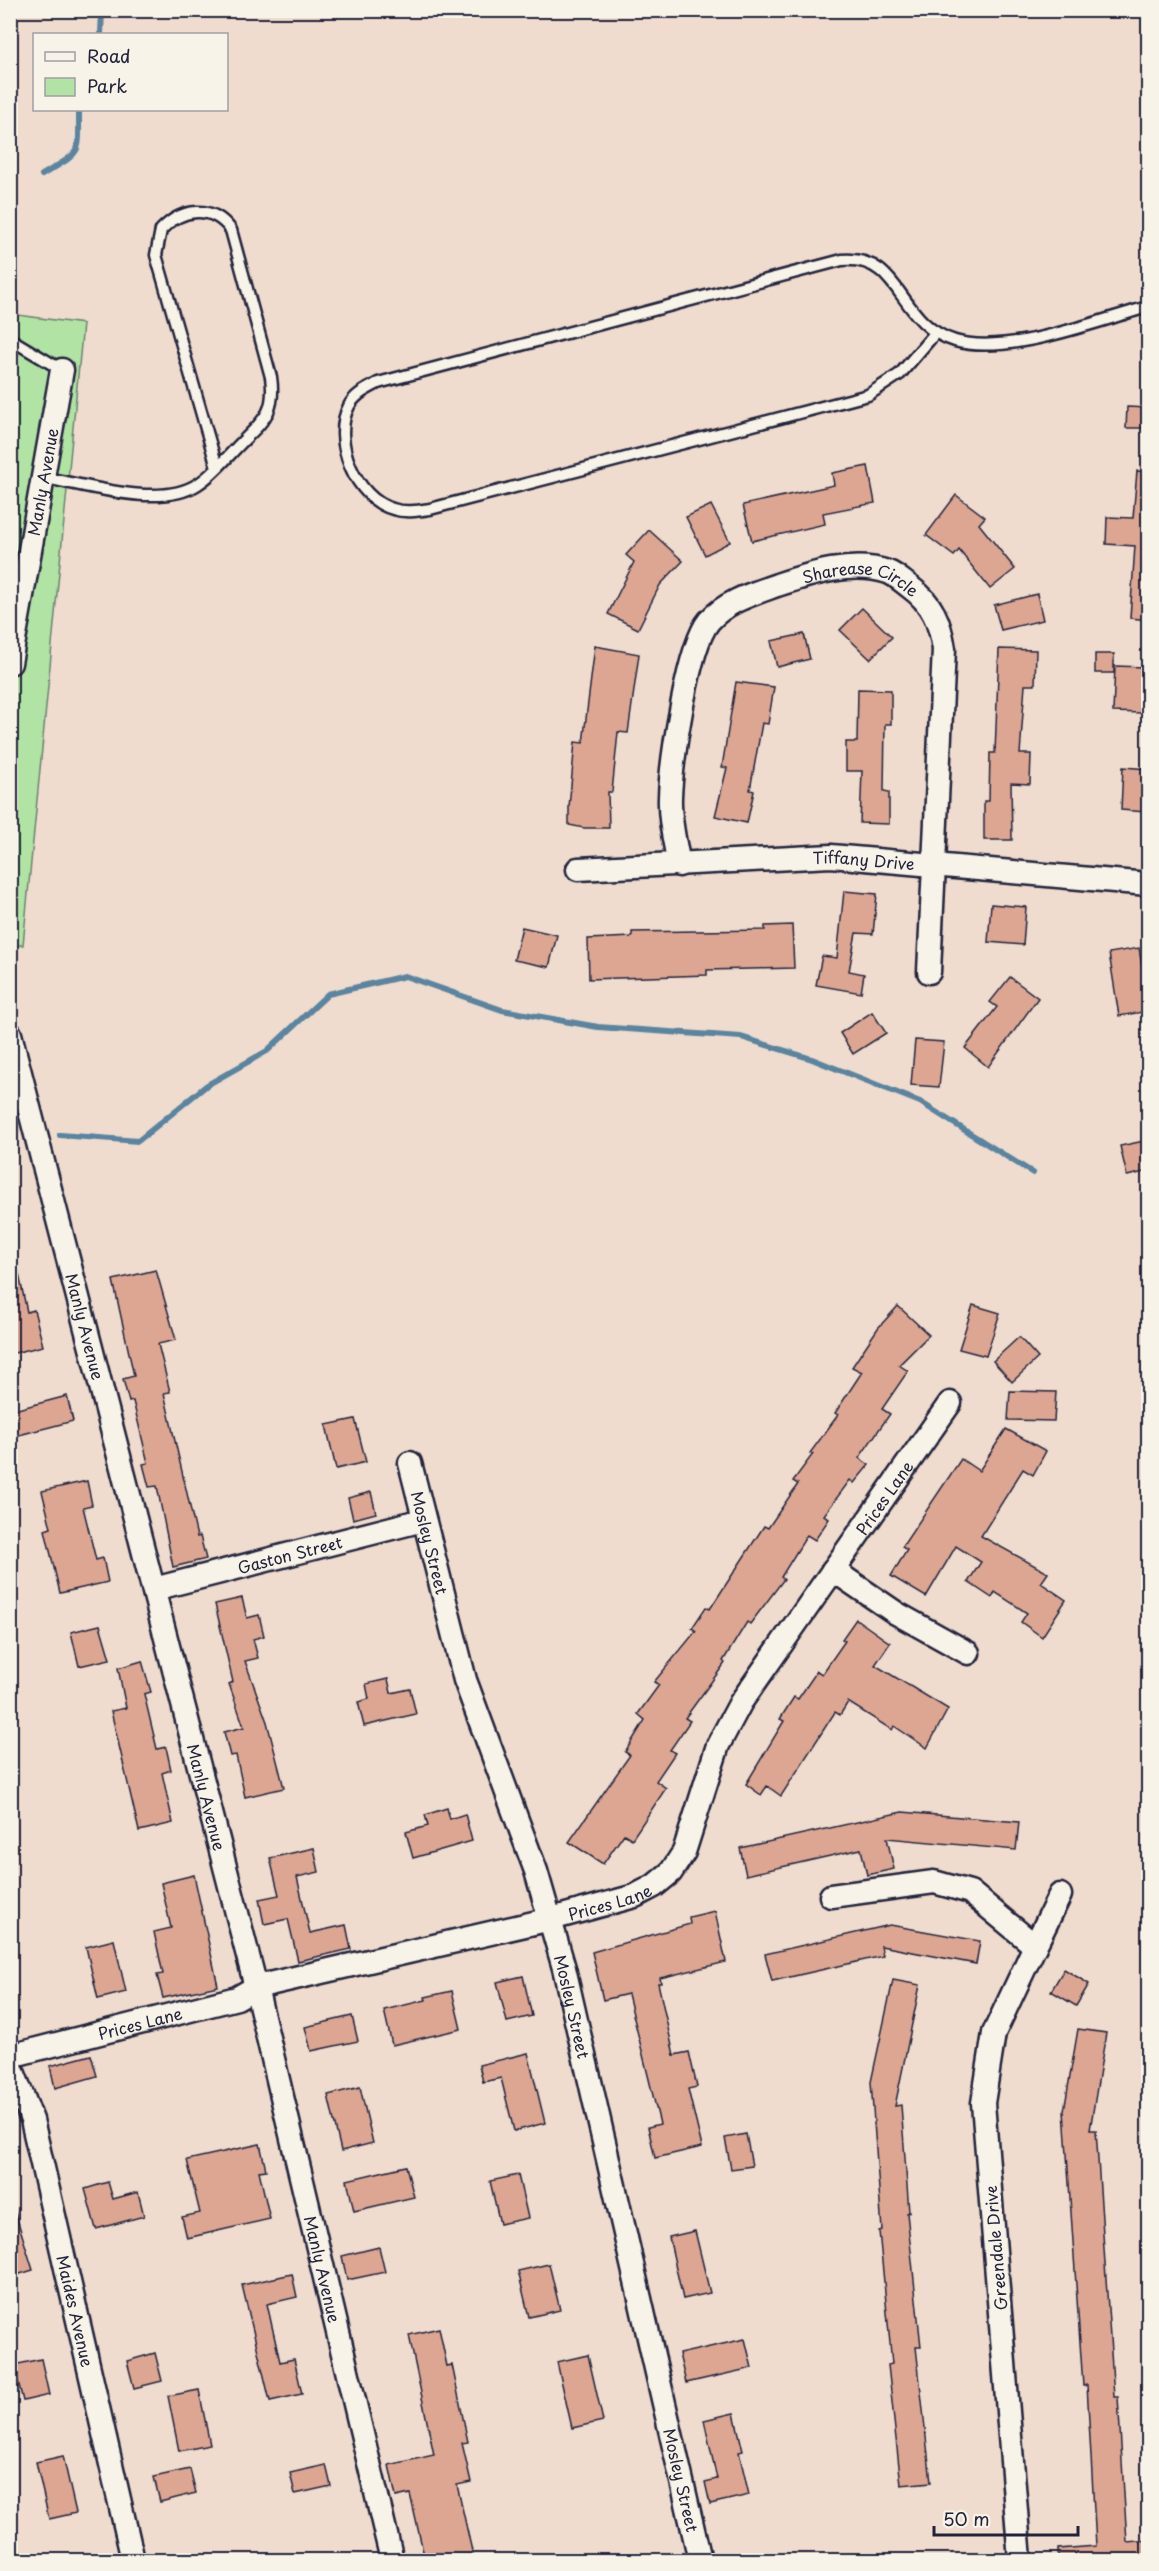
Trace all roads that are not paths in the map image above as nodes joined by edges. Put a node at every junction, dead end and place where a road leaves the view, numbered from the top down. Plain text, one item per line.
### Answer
1 (1149, 307) edge
2 (936, 332) junction
3 (10, 339) edge
4 (62, 370) joint
5 (217, 467) junction
6 (45, 478) junction
7 (10, 663) edge
8 (933, 864) junction
9 (679, 865) junction
10 (578, 869) dead end
11 (1149, 884) edge
12 (929, 972) dead end
13 (10, 1034) edge
14 (950, 1403) dead end
15 (410, 1463) dead end
16 (423, 1520) junction
17 (833, 1570) junction
18 (154, 1589) junction
19 (968, 1653) dead end
20 (1060, 1895) dead end
21 (831, 1896) dead end
22 (551, 1919) junction
23 (1035, 1946) junction
24 (256, 1987) junction
25 (10, 2056) edge
26 (10, 2064) edge
27 (133, 2560) edge
28 (392, 2560) edge
29 (700, 2560) edge
30 (1020, 2560) edge

1 - 2 lane
2 - 2 lane
3 - 4 lane
4 - 6 street, Manly Avenue
5 - 5 lane
5 - 6 lane
6 - 7 street, Manly Avenue
8 - 9 street, Tiffany Drive
8 - 9 street, Sharease Circle
8 - 11 street, Tiffany Drive
8 - 12 street, Sharease Circle
9 - 10 street, Tiffany Drive
13 - 18 street, Manly Avenue
14 - 17 street, Prices Lane
15 - 16 street, Mosley Street
16 - 18 street, Gaston Street
16 - 22 street, Mosley Street
17 - 19 street
17 - 22 street, Prices Lane
18 - 24 street, Manly Avenue
20 - 23 street, Greendale Drive
21 - 23 street
22 - 24 street, Prices Lane
22 - 29 street, Mosley Street
23 - 30 street, Greendale Drive
24 - 25 street, Prices Lane
24 - 28 street, Manly Avenue
26 - 27 street, Maides Avenue

